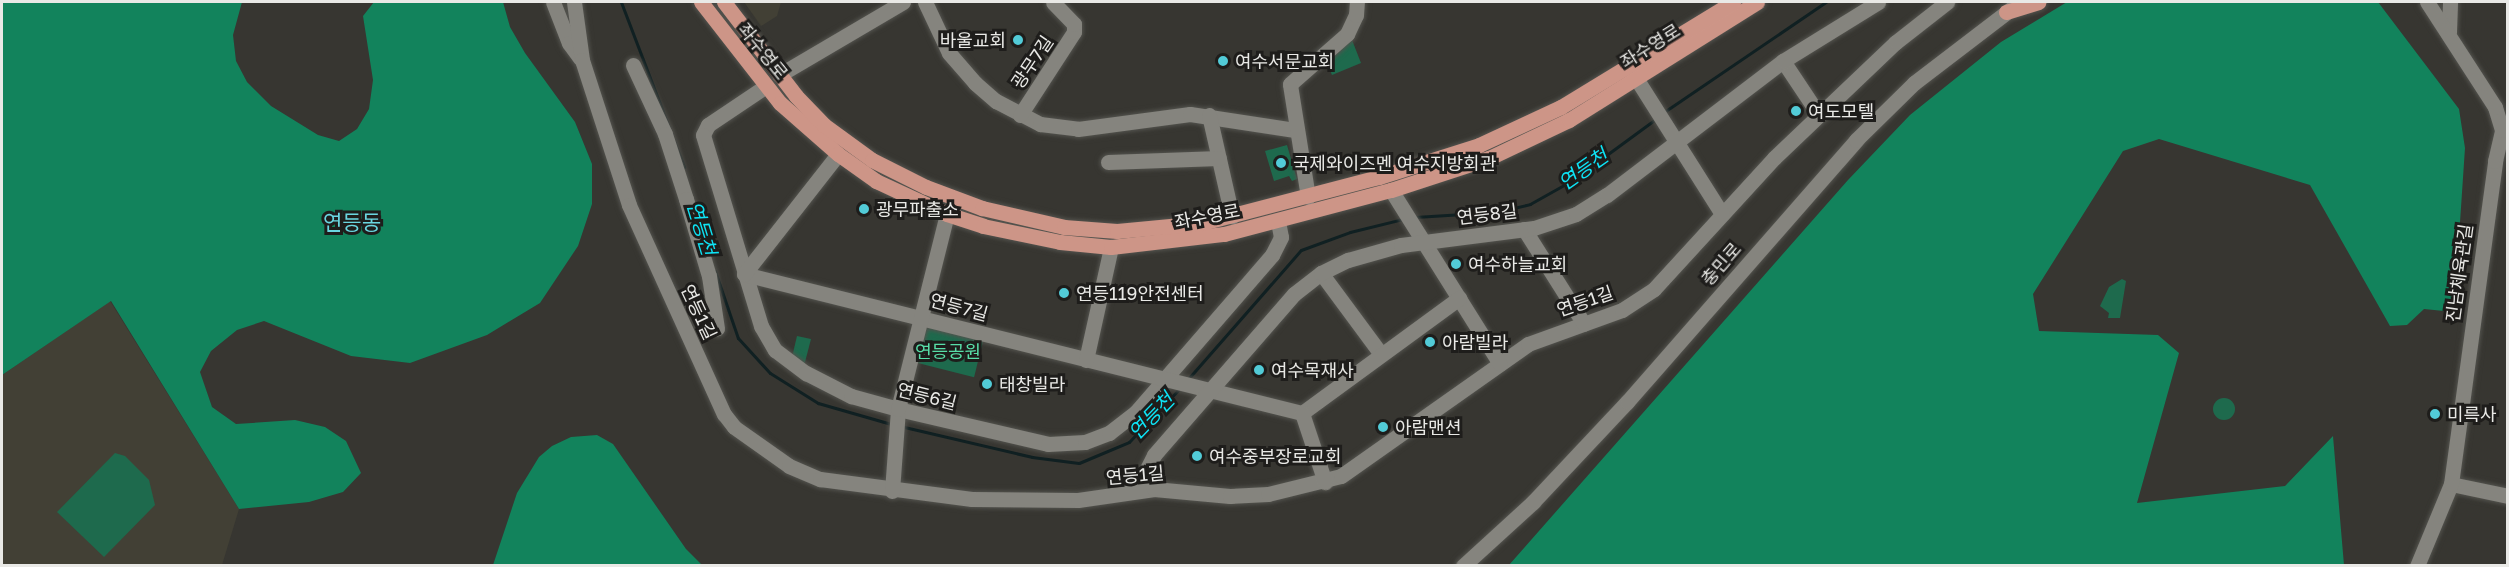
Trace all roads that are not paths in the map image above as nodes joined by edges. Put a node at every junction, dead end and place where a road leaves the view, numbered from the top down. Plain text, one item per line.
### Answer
1 (553, 2) edge
2 (574, 2) edge
3 (700, 2) edge
4 (724, 2) edge
5 (903, 2) edge
6 (925, 2) edge
7 (1053, 2) edge
8 (1357, 2) edge
9 (1733, 2) edge
10 (1757, 2) edge
11 (1878, 2) edge
12 (1947, 2) edge
13 (2021, 2) edge
14 (2039, 2) edge
15 (2427, 2) edge
16 (2450, 2) edge
17 (2006, 12) junction
18 (2449, 32) junction
19 (582, 60) junction
20 (1783, 61) junction
21 (633, 65) dead end
22 (1633, 72) junction
23 (779, 75) junction
24 (766, 86) junction
25 (1020, 115) junction
26 (1819, 115) junction
27 (1209, 116) junction
28 (1295, 130) junction
29 (2505, 131) edge
30 (1676, 141) junction
31 (838, 154) junction
32 (1219, 158) junction
33 (1108, 162) dead end
34 (1393, 193) junction
35 (1308, 197) junction
36 (947, 214) junction
37 (1722, 214) junction
38 (1232, 216) junction
39 (1269, 218) junction
40 (1524, 229) junction
41 (1423, 241) junction
42 (1111, 247) junction
43 (1321, 273) junction
44 (744, 274) junction
45 (1459, 298) junction
46 (921, 318) junction
47 (1584, 324) junction
48 (717, 328) dead end
49 (1382, 354) junction
50 (1086, 360) junction
51 (1500, 364) junction
52 (1163, 380) junction
53 (1211, 391) junction
54 (898, 409) junction
55 (1302, 412) junction
56 (1325, 482) junction
57 (2451, 483) junction
58 (1154, 489) junction
59 (892, 491) junction
60 (2508, 496) edge
61 (1463, 566) edge
62 (2417, 566) edge

1 - 19 street
2 - 19 street, 연등1길
3 - 24 main road, 좌수영로
4 - 23 main road, 좌수영로
5 - 23 street
6 - 25 street
7 - 25 street, 광무7길
8 - 28 street
9 - 22 main road, 좌수영로
10 - 22 main road, 좌수영로
11 - 20 street, 연등8길
12 - 26 street, 연등1길
13 - 17 street, 충민로
14 - 17 main road
15 - 18 street, 진남체육관길
16 - 18 street
17 - 61 street, 충민로
18 - 29 street, 진남체육관길
19 - 59 street, 연등1길
20 - 26 street
20 - 30 street, 연등8길
21 - 48 street
22 - 30 street
22 - 34 main road, 좌수영로
22 - 35 main road, 좌수영로
23 - 38 main road, 좌수영로
24 - 31 main road, 좌수영로
24 - 44 street, 연등6길
25 - 27 street
26 - 37 street, 연등1길
27 - 28 street
27 - 32 street
28 - 35 street
29 - 57 street, 진남체육관길
30 - 37 street
30 - 40 street, 연등8길
31 - 36 main road, 좌수영로
31 - 44 street
32 - 33 street
32 - 38 street
34 - 39 main road, 좌수영로
34 - 41 street
35 - 39 main road, 좌수영로
36 - 42 main road, 좌수영로
36 - 46 street
37 - 47 street, 연등1길
38 - 39 main road, 좌수영로
39 - 42 main road, 좌수영로
39 - 52 street, 연등6길
40 - 41 street, 연등8길
40 - 47 street
41 - 43 street, 연등8길
41 - 45 street
42 - 50 street
43 - 49 street
43 - 53 street, 연등8길
44 - 46 street, 연등7길
44 - 54 street, 연등6길
45 - 49 street
45 - 51 street
46 - 50 street, 연등7길
46 - 54 street
47 - 51 street, 연등1길
49 - 55 street
50 - 52 street, 연등7길
51 - 56 street, 연등1길
52 - 53 street, 연등7길
52 - 54 street, 연등6길
53 - 55 street
53 - 58 street, 연등8길
54 - 59 street
55 - 56 street
56 - 58 street, 연등1길
57 - 60 street
57 - 62 street, 진남체육관길
58 - 59 street, 연등1길

